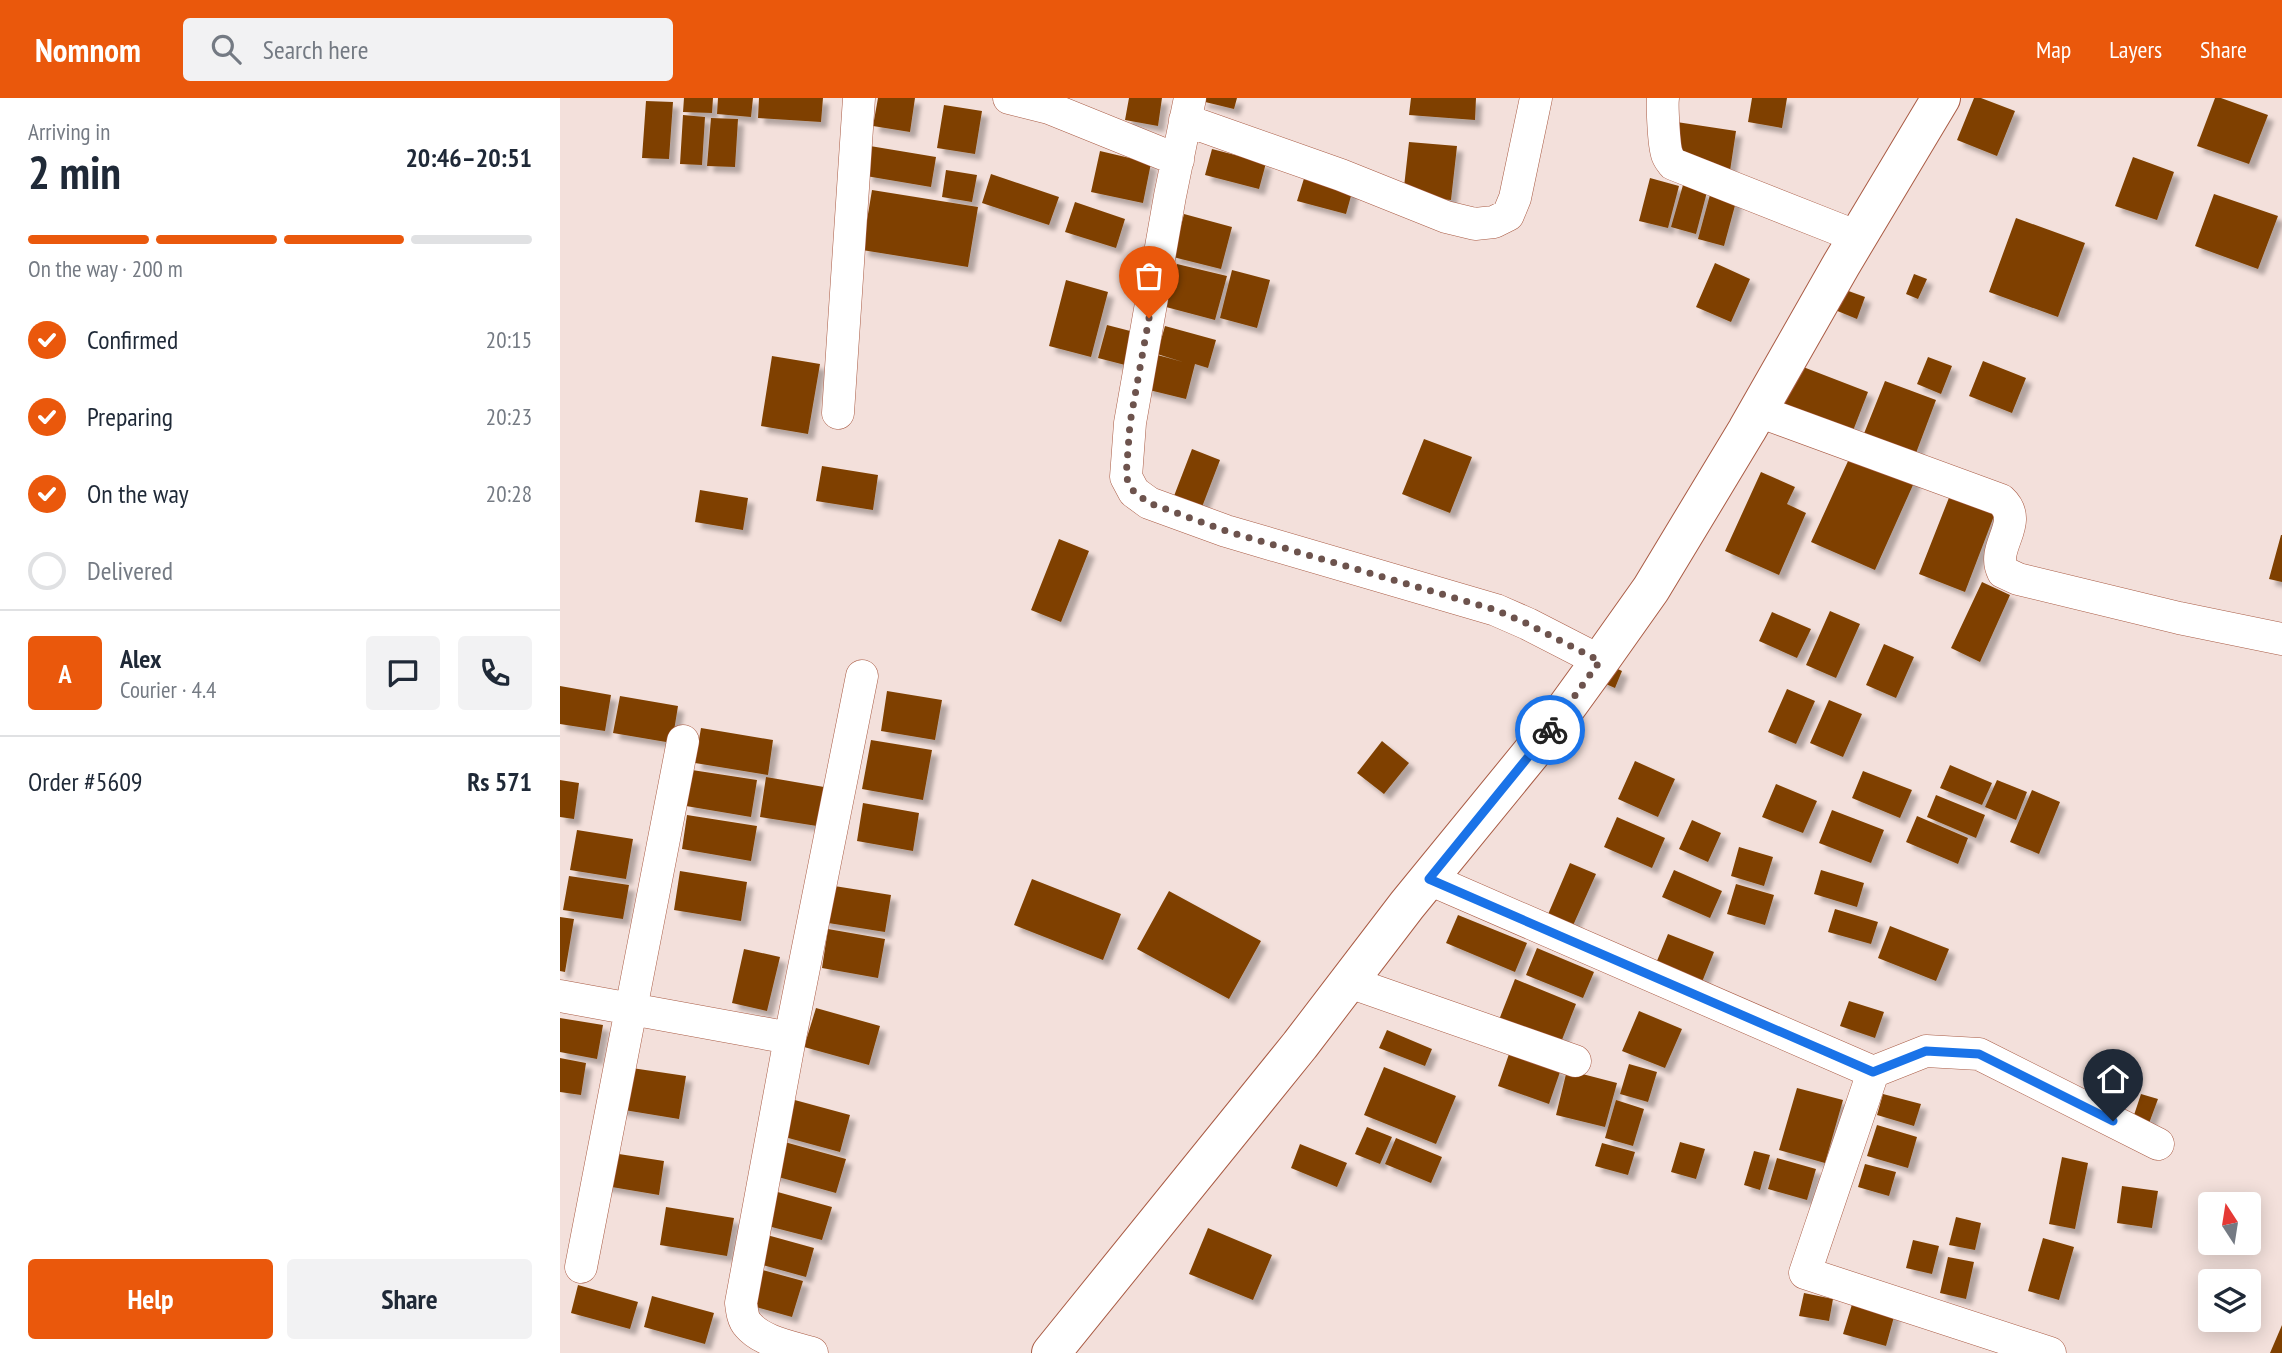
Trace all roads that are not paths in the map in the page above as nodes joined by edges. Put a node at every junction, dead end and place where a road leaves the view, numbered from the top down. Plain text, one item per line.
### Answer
1 (859, 98) edge
2 (1009, 98) edge
3 (1536, 98) edge
4 (1662, 98) edge
5 (1941, 98) edge
6 (1187, 109) edge
7 (1178, 160) junction
8 (1858, 237) junction
9 (1758, 411) junction
10 (838, 414) dead end
11 (2282, 639) edge
12 (1600, 661) junction
13 (862, 676) dead end
14 (683, 741) dead end
15 (1429, 879) junction
16 (1349, 982) junction
17 (560, 996) edge
18 (632, 1009) junction
19 (790, 1038) junction
20 (1575, 1061) dead end
21 (1873, 1072) junction
22 (2158, 1144) dead end
23 (581, 1267) dead end
24 (812, 1353) edge
25 (1051, 1353) edge
26 (2050, 1353) edge

1 - 10 street
2 - 7 street
3 - 6 street
4 - 8 street
5 - 8 main road
6 - 7 street
7 - 12 street
8 - 9 main road
9 - 11 street
9 - 12 main road
12 - 15 main road
13 - 19 street
14 - 18 street
15 - 16 main road
15 - 21 street
16 - 20 street
16 - 25 main road
17 - 18 street
18 - 19 street
18 - 23 street
19 - 24 street
21 - 22 street
21 - 26 street

